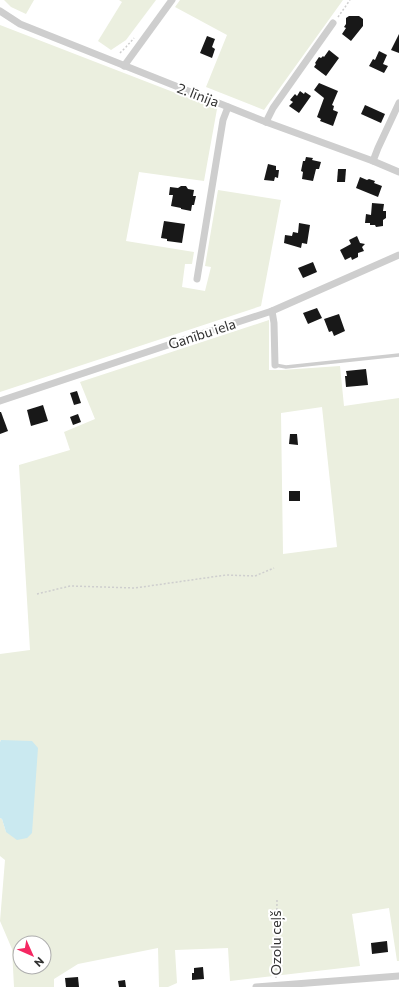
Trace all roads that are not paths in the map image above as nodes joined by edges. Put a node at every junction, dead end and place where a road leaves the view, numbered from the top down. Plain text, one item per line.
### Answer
1 (172, 0) edge
2 (0, 11) edge
3 (334, 23) road end
4 (124, 66) junction
5 (399, 103) edge
6 (228, 107) junction
7 (266, 122) junction
8 (373, 161) junction
9 (399, 172) edge
10 (399, 255) edge
11 (197, 279) dead end
12 (272, 311) junction
13 (399, 355) edge
14 (275, 365) joint
15 (0, 401) edge
16 (399, 976) edge
17 (256, 987) edge

1 - 4 street
2 - 4 street, 2. līnija
3 - 7 street
4 - 6 street, 2. līnija
5 - 8 street
6 - 7 street, 2. līnija
6 - 11 street
7 - 8 street, 2. līnija
8 - 9 street, 2. līnija
10 - 12 street, Ganību iela
12 - 14 street
12 - 15 street, Ganību iela
13 - 14 lane
16 - 17 street

